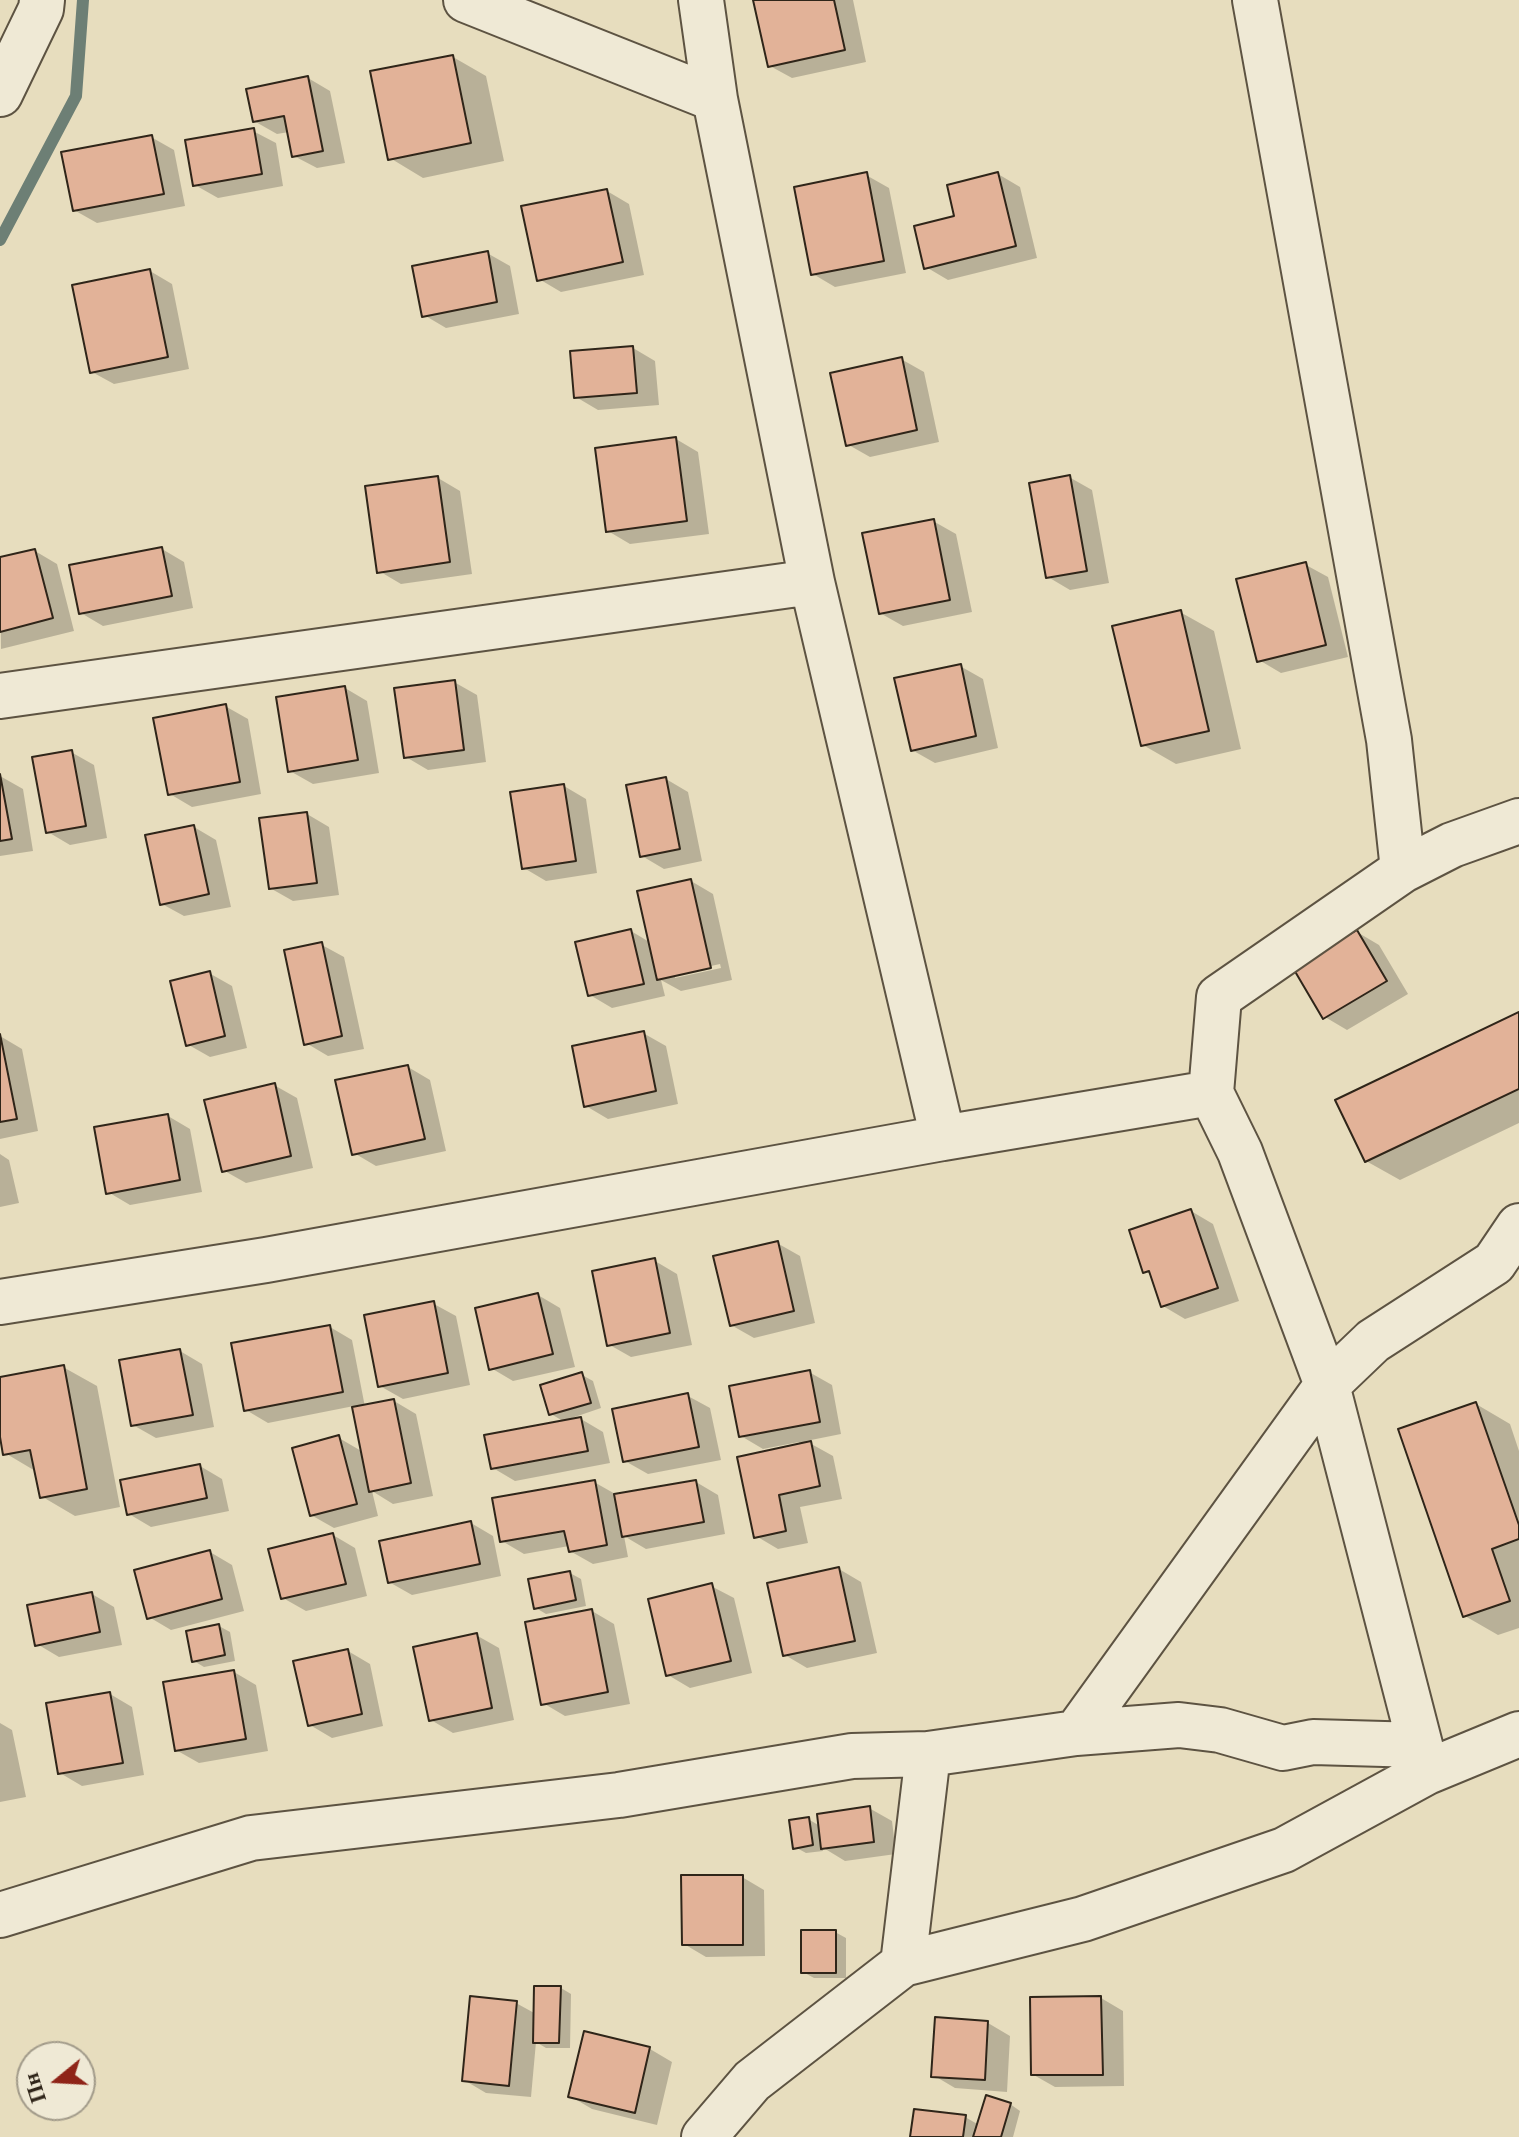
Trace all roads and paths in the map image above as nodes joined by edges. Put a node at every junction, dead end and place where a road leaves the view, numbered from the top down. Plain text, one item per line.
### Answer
1 (42, 0) edge
2 (466, 0) edge
3 (701, 0) edge
4 (1255, 0) edge
5 (0, 94) edge
6 (715, 99) junction
7 (812, 582) junction
8 (0, 696) edge
9 (1519, 821) edge
10 (1403, 870) junction
11 (1211, 1093) junction
12 (943, 1138) junction
13 (1519, 1226) edge
14 (0, 1302) edge
15 (1327, 1385) junction
16 (1076, 1733) junction
17 (1519, 1734) edge
18 (928, 1754) junction
19 (1424, 1759) junction
20 (0, 1915) edge
21 (903, 1964) junction
22 (704, 2137) edge

1 - 5 street
2 - 6 street
3 - 6 street
4 - 10 street
6 - 7 street
7 - 8 street
7 - 12 street
9 - 10 street
10 - 11 street
11 - 12 street
11 - 15 street
12 - 14 street
13 - 15 street
15 - 16 street
15 - 19 street
16 - 18 street
16 - 19 street
17 - 19 street
18 - 20 street
18 - 21 street
19 - 21 street
21 - 22 street

